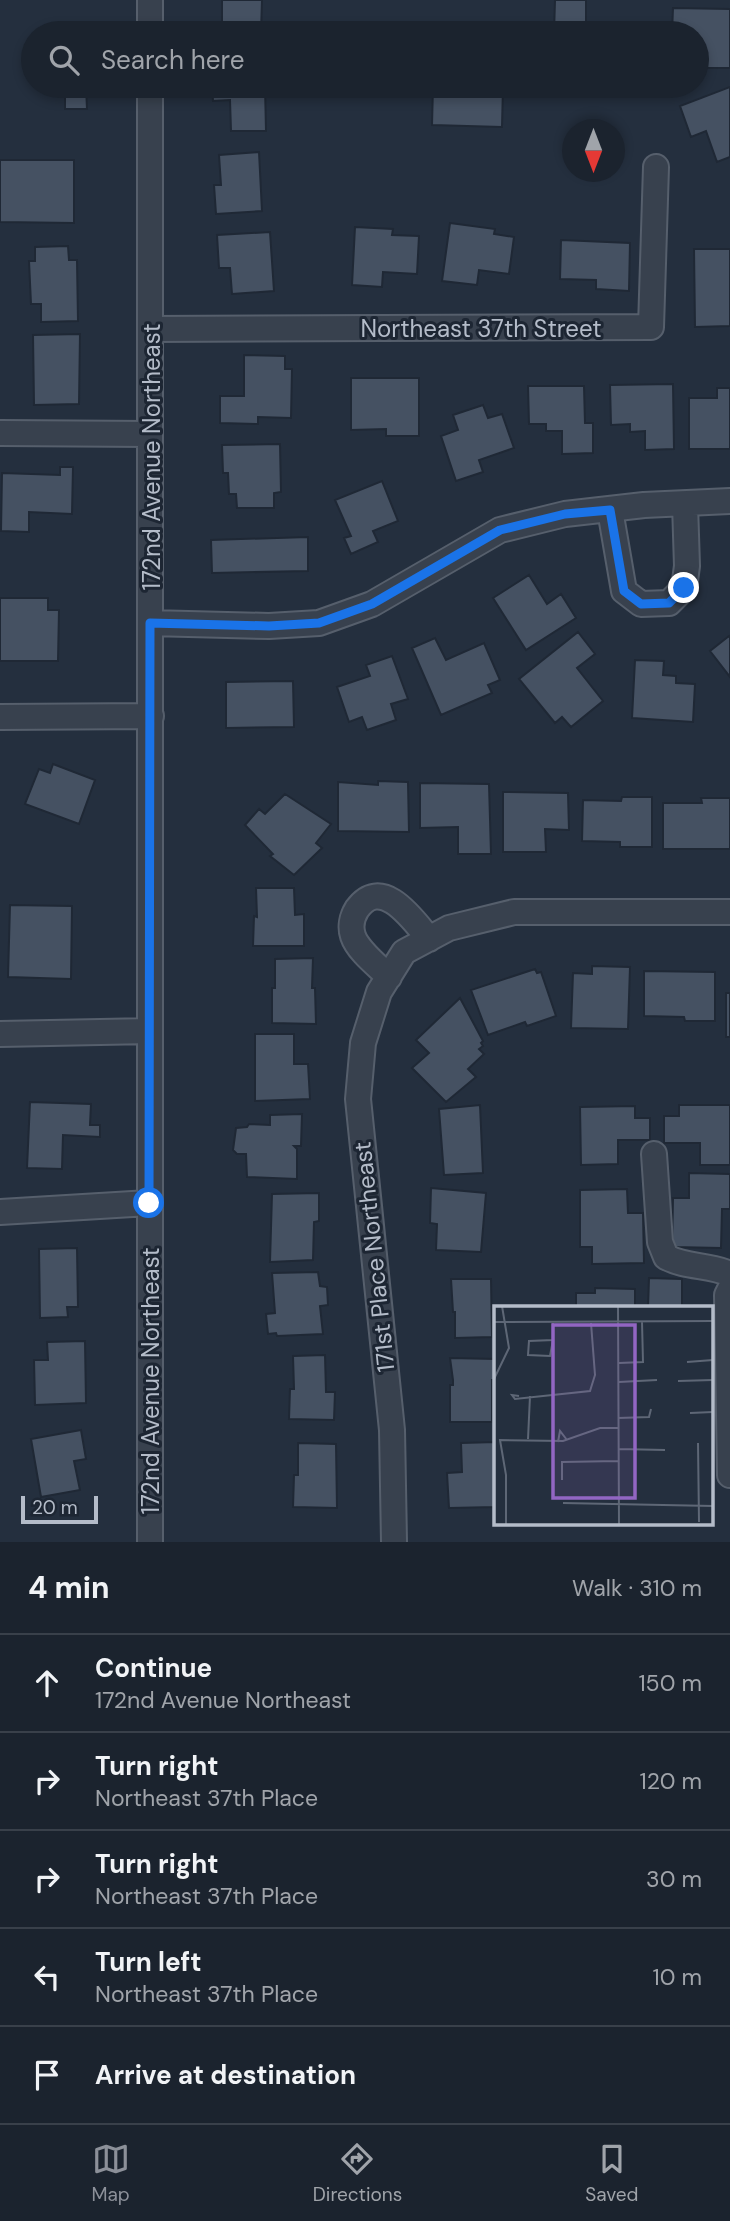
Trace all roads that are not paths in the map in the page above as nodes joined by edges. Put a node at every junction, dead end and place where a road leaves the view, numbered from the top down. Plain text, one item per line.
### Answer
1 (150, 0) edge
2 (150, 21) edge
3 (150, 98) edge
4 (656, 167) dead end
5 (151, 329) junction
6 (0, 433) edge
7 (150, 435) junction
8 (730, 501) edge
9 (685, 504) junction
10 (610, 510) junction
11 (150, 623) junction
12 (151, 716) junction
13 (0, 717) edge
14 (730, 912) edge
15 (429, 939) junction
16 (388, 977) junction
17 (150, 1031) junction
18 (0, 1034) edge
19 (653, 1154) dead end
20 (149, 1203) junction
21 (0, 1212) edge
22 (730, 1274) edge
23 (730, 1289) edge
24 (729, 1410) edge
25 (730, 1475) edge
26 (150, 1542) edge
27 (394, 1542) edge

1 - 2 street
3 - 5 street, 172nd Avenue Northeast
4 - 5 street, Northeast 37th Street
5 - 7 street, 172nd Avenue Northeast
6 - 7 street
7 - 11 street, 172nd Avenue Northeast
8 - 9 street
9 - 10 street
9 - 10 street
10 - 11 street
11 - 12 street, 172nd Avenue Northeast
12 - 13 street
12 - 17 street, 172nd Avenue Northeast
14 - 15 street
15 - 16 street, 171st Place Northeast
15 - 16 street
16 - 27 street, 171st Place Northeast
17 - 18 street
17 - 20 street, 172nd Avenue Northeast
19 - 22 street
20 - 21 street
20 - 26 street, 172nd Avenue Northeast
23 - 24 street
24 - 25 street

